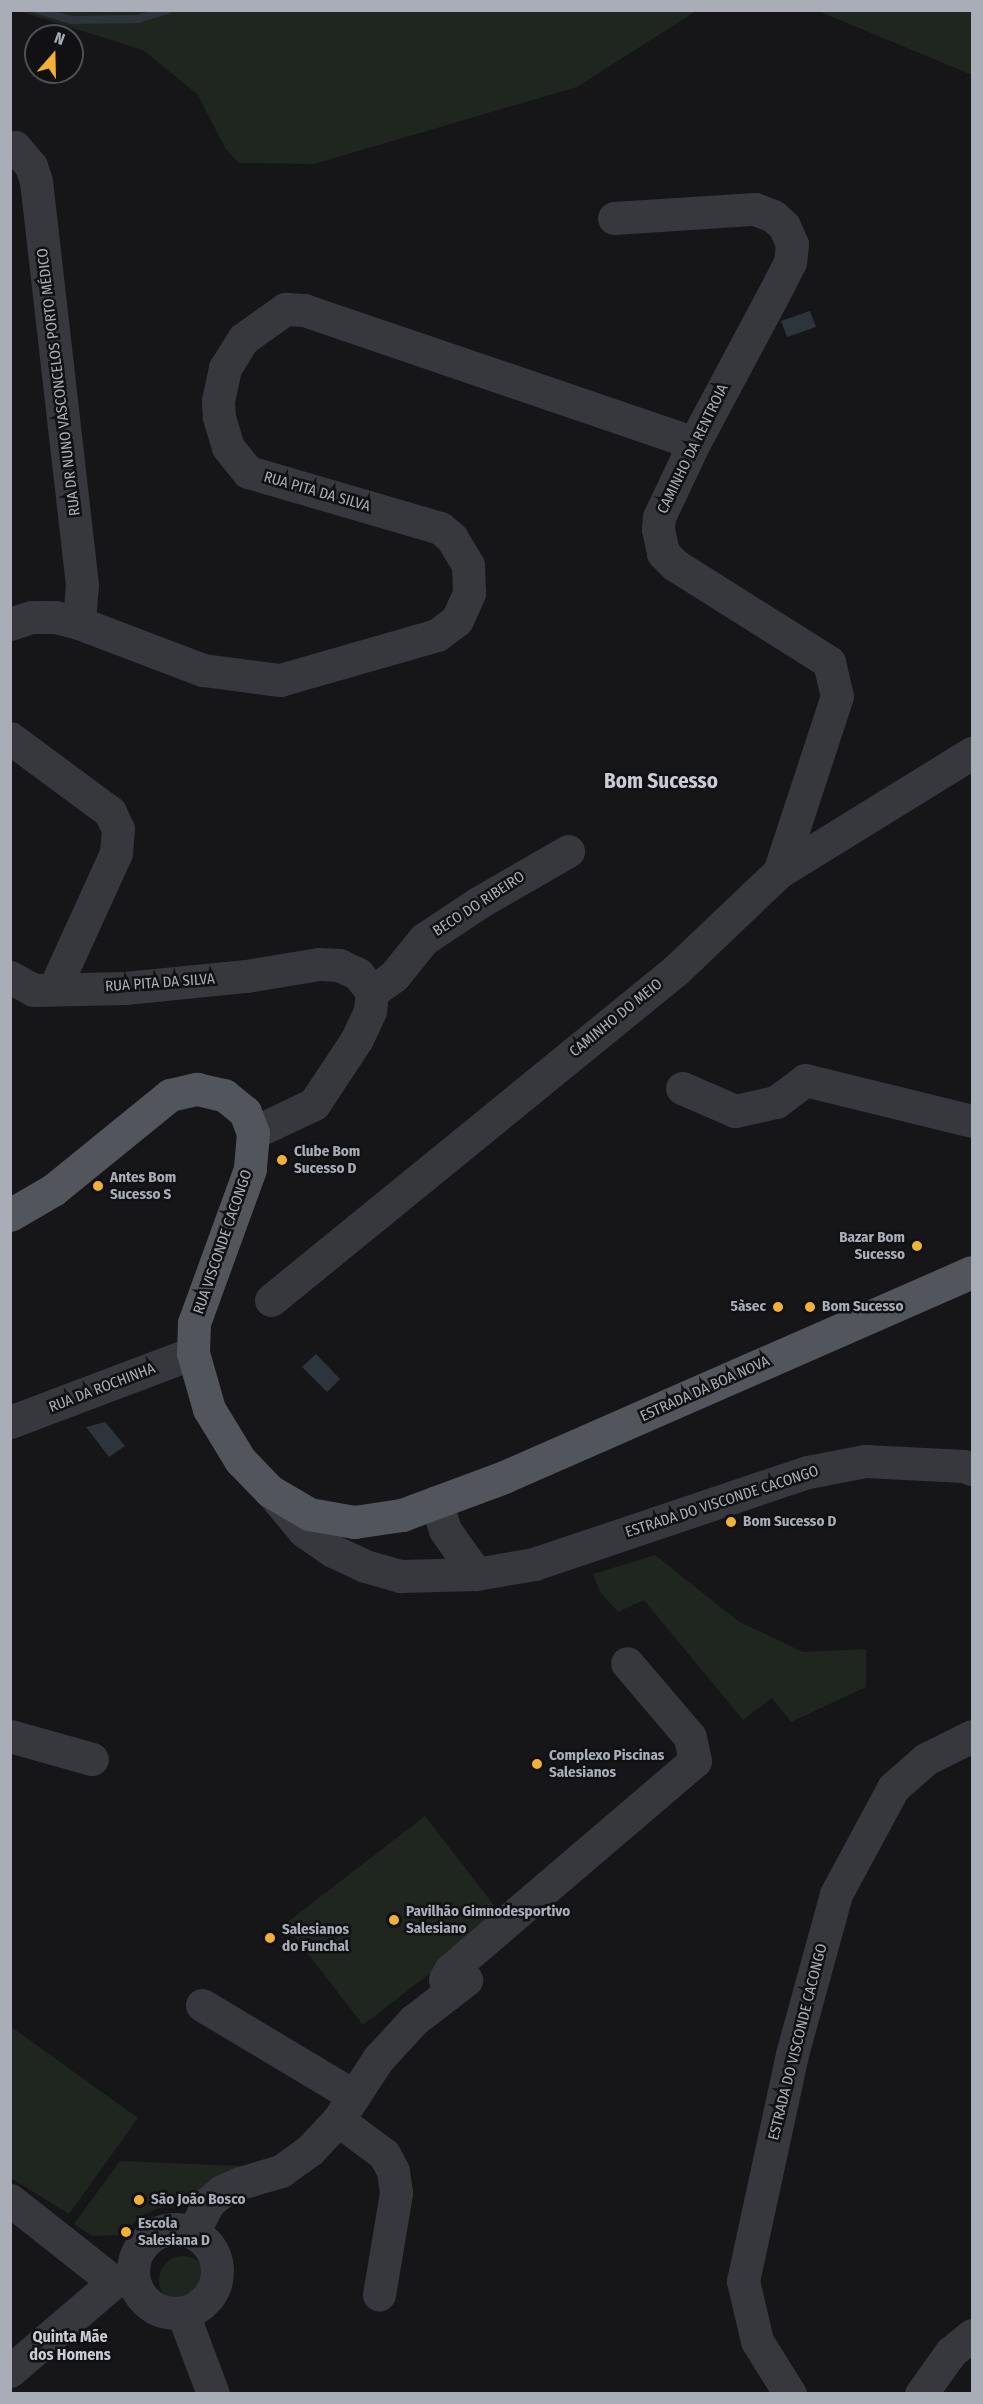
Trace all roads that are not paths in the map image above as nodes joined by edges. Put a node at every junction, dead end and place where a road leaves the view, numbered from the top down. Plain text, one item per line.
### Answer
1 (15, 147) dead end
2 (614, 218) dead end
3 (694, 443) junction
4 (80, 623) junction
5 (10, 624) edge
6 (10, 738) edge
7 (972, 753) edge
8 (568, 851) dead end
9 (778, 872) junction
10 (10, 977) edge
11 (55, 987) junction
12 (372, 992) junction
13 (682, 1088) dead end
14 (972, 1121) edge
15 (253, 1133) junction
16 (10, 1215) edge
17 (972, 1272) edge
18 (271, 1300) dead end
19 (193, 1353) junction
20 (10, 1422) edge
21 (972, 1469) edge
22 (270, 1491) junction
23 (436, 1502) junction
24 (476, 1574) junction
25 (627, 1663) dead end
26 (10, 1736) edge
27 (972, 1736) edge
28 (92, 1760) dead end
29 (202, 2004) dead end
30 (346, 2108) junction
31 (10, 2200) edge
32 (193, 2232) junction
33 (123, 2280) junction
34 (380, 2295) dead end
35 (183, 2314) junction
36 (972, 2335) edge
37 (10, 2371) edge
38 (213, 2394) edge
39 (790, 2394) edge
40 (921, 2394) edge

1 - 4 street, RUA DR NUNO VASCONCELOS PORTO MÉDICO
2 - 3 street, CAMINHO DA RENTROIA
3 - 4 street, RUA PITA DA SILVA
3 - 9 street, CAMINHO DA RENTROIA
4 - 5 street, RUA PITA DA SILVA
6 - 11 street
7 - 9 street, CAMINHO DO MEIO
8 - 12 street, BECO DO RIBEIRO
9 - 18 street, CAMINHO DO MEIO
10 - 11 street, RUA PITA DA SILVA
11 - 12 street, RUA PITA DA SILVA
12 - 15 street
13 - 14 street
15 - 16 main road
15 - 19 main road, RUA VISCONDE CACONGO
17 - 23 main road, ESTRADA DA BOA NOVA
19 - 20 street, RUA DA ROCHINHA
19 - 22 main road, RUA VISCONDE CACONGO
21 - 24 street, ESTRADA DO VISCONDE CACONGO
22 - 23 main road, RUA VISCONDE CACONGO
22 - 24 street, ESTRADA DO VISCONDE CACONGO
23 - 24 street
25 - 30 street
26 - 28 street
27 - 39 street, ESTRADA DO VISCONDE CACONGO
29 - 30 street
30 - 32 street
30 - 34 street
31 - 33 street
32 - 33 street
32 - 35 street
33 - 35 street
33 - 37 street
35 - 38 street
36 - 40 street

